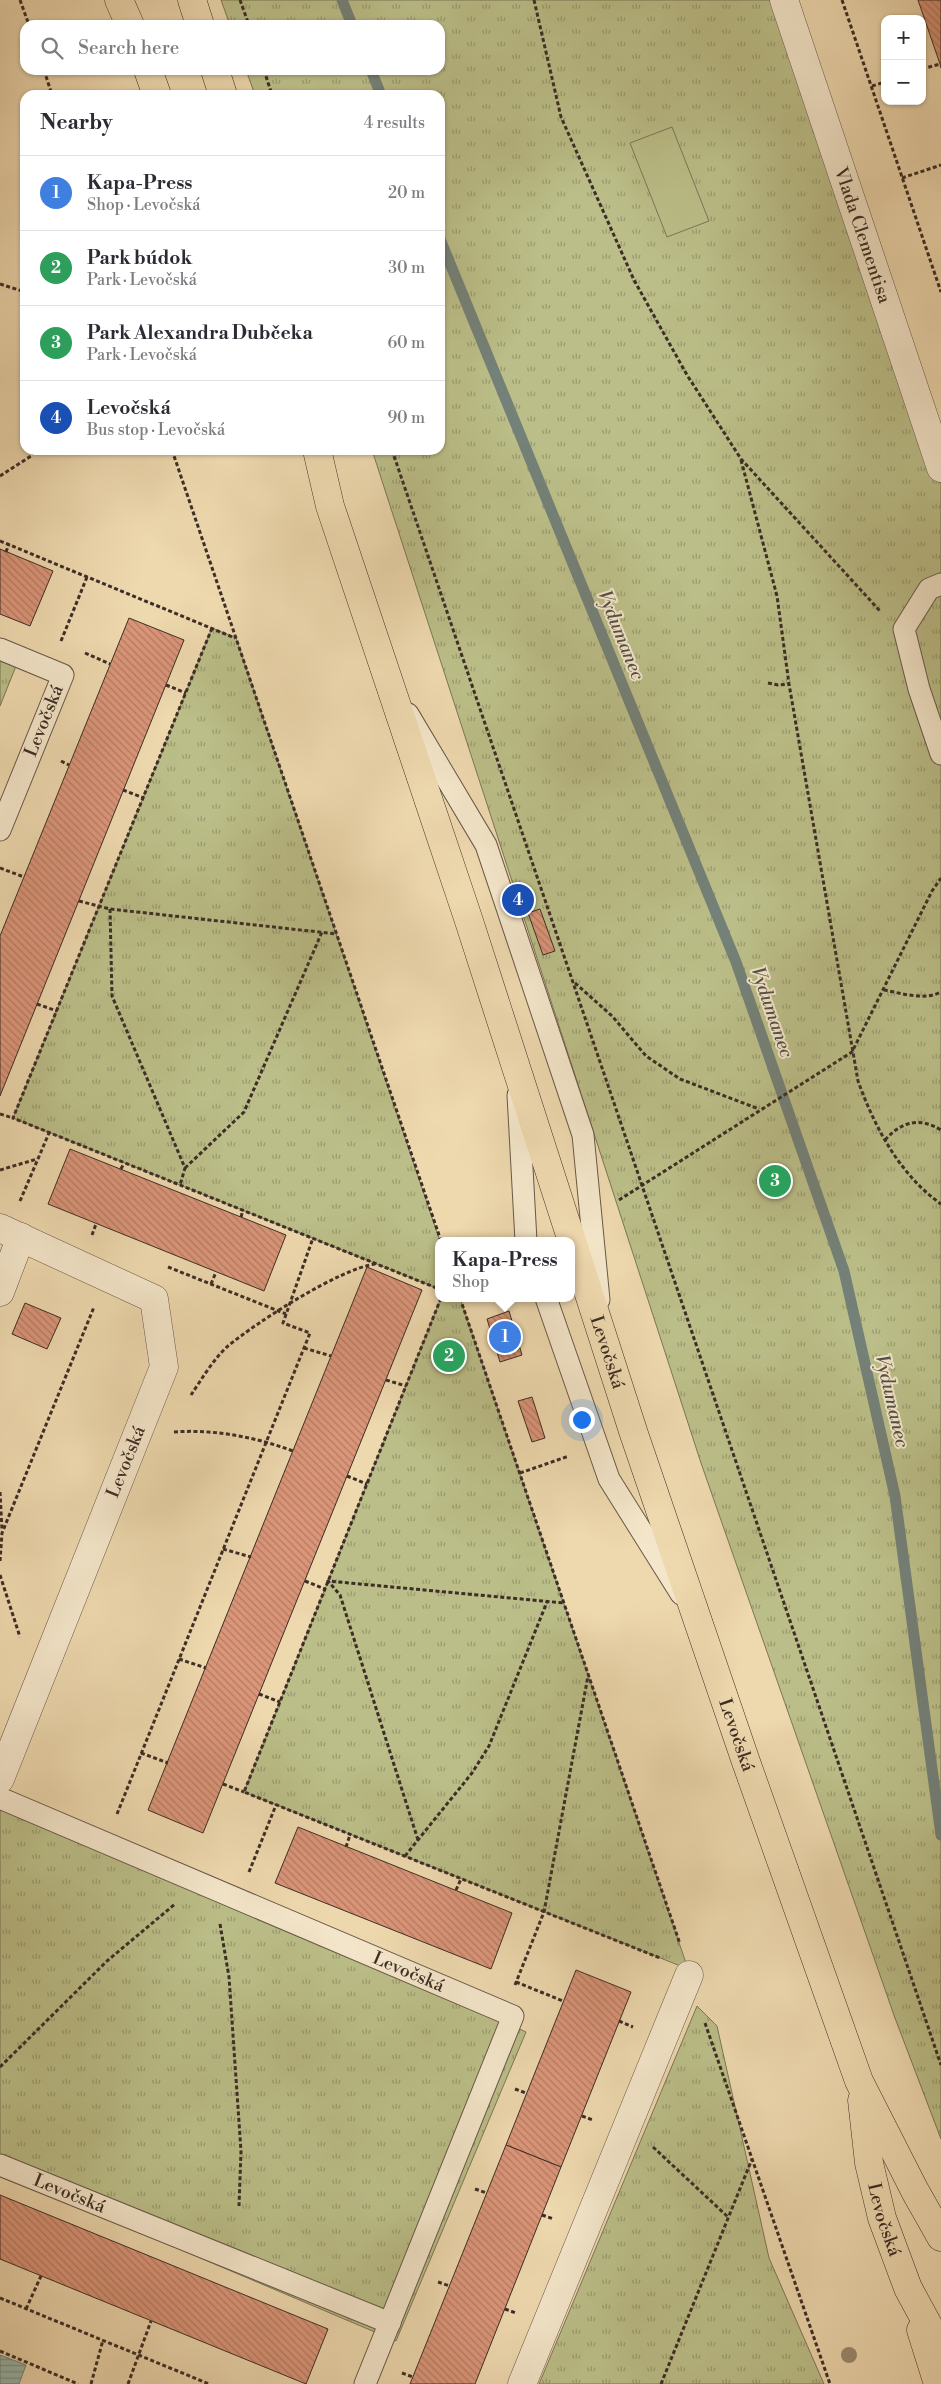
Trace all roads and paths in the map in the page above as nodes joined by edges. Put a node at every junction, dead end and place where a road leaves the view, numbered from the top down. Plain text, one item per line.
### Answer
1 (20, 0) edge
2 (119, 0) edge
3 (192, 0) edge
4 (240, 0) edge
5 (534, 0) edge
6 (784, 0) edge
7 (842, 0) edge
8 (27, 20) edge
9 (128, 20) edge
10 (198, 20) edge
11 (246, 20) edge
12 (940, 64) dead end
13 (926, 69) edge
14 (46, 75) edge
15 (150, 75) edge
16 (217, 75) edge
17 (266, 75) edge
18 (881, 83) edge
19 (872, 86) junction
20 (50, 90) edge
21 (155, 90) edge
22 (221, 90) edge
23 (270, 90) edge
24 (941, 165) edge
25 (902, 178) junction
26 (941, 273) edge
27 (935, 275) junction
28 (0, 284) edge
29 (20, 290) edge
30 (941, 292) edge
31 (32, 455) edge
32 (174, 455) edge
33 (306, 455) edge
34 (318, 455) edge
35 (394, 455) edge
36 (741, 460) junction
37 (941, 468) edge
38 (0, 476) edge
39 (330, 506) junction
40 (0, 540) edge
41 (9, 544) junction
42 (6, 552) dead end
43 (87, 577) junction
44 (941, 584) edge
45 (212, 628) junction
46 (904, 628) junction
47 (236, 638) junction
48 (0, 649) edge
49 (50, 670) junction
50 (389, 682) junction
51 (768, 683) dead end
52 (788, 684) junction
53 (166, 685) dead end
54 (186, 693) junction
55 (941, 754) edge
56 (123, 790) dead end
57 (144, 798) junction
58 (0, 830) edge
59 (0, 868) edge
60 (24, 877) dead end
61 (941, 878) edge
62 (79, 901) dead end
63 (99, 907) junction
64 (110, 909) junction
65 (322, 932) junction
66 (336, 934) junction
67 (574, 982) junction
68 (884, 990) junction
69 (941, 992) edge
70 (37, 1004) dead end
71 (57, 1011) junction
72 (852, 1052) junction
73 (517, 1067) junction
74 (760, 1110) junction
75 (0, 1114) edge
76 (14, 1118) junction
77 (941, 1130) edge
78 (48, 1133) junction
79 (886, 1140) junction
80 (38, 1159) junction
81 (124, 1163) junction
82 (185, 1168) junction
83 (121, 1169) dead end
84 (0, 1170) edge
85 (643, 1184) junction
86 (180, 1185) junction
87 (941, 1204) edge
88 (243, 1210) junction
89 (591, 1214) junction
90 (241, 1217) dead end
91 (96, 1224) dead end
92 (10, 1232) edge
93 (92, 1236) dead end
94 (440, 1237) edge
95 (526, 1237) edge
96 (571, 1237) edge
97 (313, 1238) junction
98 (575, 1249) edge
99 (378, 1264) junction
100 (216, 1272) dead end
101 (211, 1284) dead end
102 (435, 1287) edge
103 (0, 1292) edge
104 (90, 1299) dead end
105 (439, 1302) edge
106 (461, 1302) edge
107 (547, 1302) edge
108 (290, 1305) junction
109 (602, 1333) junction
110 (304, 1348) junction
111 (331, 1356) dead end
112 (386, 1380) dead end
113 (406, 1386) junction
114 (186, 1402) dead end
115 (136, 1436) junction
116 (266, 1441) junction
117 (293, 1451) dead end
118 (347, 1476) dead end
119 (367, 1484) junction
120 (0, 1492) edge
121 (2, 1534) junction
122 (223, 1549) junction
123 (250, 1557) dead end
124 (0, 1561) edge
125 (0, 1575) edge
126 (305, 1581) dead end
127 (328, 1581) junction
128 (325, 1589) junction
129 (547, 1602) junction
130 (564, 1603) junction
131 (698, 1622) junction
132 (179, 1659) junction
133 (206, 1668) dead end
134 (588, 1676) junction
135 (36, 1685) junction
136 (259, 1694) dead end
137 (280, 1702) junction
138 (141, 1753) junction
139 (168, 1763) dead end
140 (0, 1779) edge
141 (223, 1784) dead end
142 (244, 1792) junction
143 (0, 1798) edge
144 (276, 1805) junction
145 (350, 1835) junction
146 (418, 1840) junction
147 (106, 1843) junction
148 (346, 1846) dead end
149 (405, 1856) junction
150 (461, 1879) junction
151 (206, 1884) junction
152 (456, 1890) dead end
153 (239, 1898) junction
154 (544, 1912) junction
155 (689, 1972) junction
156 (516, 1982) junction
157 (563, 2001) dead end
158 (505, 2012) junction
159 (941, 2065) edge
160 (0, 2067) edge
161 (860, 2081) junction
162 (628, 2124) junction
163 (753, 2158) junction
164 (0, 2165) edge
165 (239, 2206) dead end
166 (728, 2217) junction
167 (941, 2237) edge
168 (41, 2276) dead end
169 (908, 2288) junction
170 (0, 2298) edge
171 (26, 2309) junction
172 (151, 2321) dead end
173 (390, 2323) junction
174 (103, 2340) junction
175 (941, 2349) edge
176 (0, 2351) edge
177 (138, 2355) junction
178 (78, 2384) edge
179 (91, 2384) edge
180 (128, 2384) edge
181 (209, 2384) edge
182 (365, 2384) edge
183 (522, 2384) edge
184 (661, 2384) edge
185 (830, 2384) edge
186 (938, 2384) edge

1 - 8 path
2 - 9 main road
3 - 10 main road
4 - 11 path
5 - 36 path
6 - 37 street, Vlada Clementisa
7 - 19 path
12 - 13 path
14 - 20 path
15 - 21 main road
16 - 22 main road
17 - 23 path
18 - 19 path
19 - 25 path
24 - 25 path
25 - 27 path
26 - 27 path
27 - 30 path
28 - 29 path
31 - 38 path
32 - 47 path
33 - 39 main road, Levočská
34 - 39 main road, Levočská
35 - 67 path
36 - 46 path
36 - 52 path
39 - 50 main road, Levočská
40 - 41 path
41 - 42 path
41 - 43 path
43 - 45 path
43 - 49 path
44 - 46 lane
45 - 47 path
45 - 54 path
46 - 55 lane
47 - 66 path
48 - 49 lane, Levočská
49 - 58 lane, Levočská
50 - 73 main road, Levočská
50 - 89 lane
51 - 52 path
52 - 72 path
53 - 54 path
54 - 57 path
56 - 57 path
57 - 63 path
59 - 60 path
61 - 68 path
62 - 63 path
63 - 64 path
63 - 71 path
64 - 65 path
64 - 82 path
65 - 66 path
65 - 82 path
66 - 94 path
67 - 74 path
67 - 85 path
68 - 69 path
68 - 72 path
70 - 71 path
71 - 76 path
72 - 74 path
72 - 79 path
73 - 95 lane
73 - 96 main road, Levočská
74 - 85 path
75 - 76 path
76 - 78 path
77 - 79 path
78 - 80 path
78 - 81 path
79 - 87 path
80 - 84 path
80 - 92 path
81 - 83 path
81 - 86 path
82 - 86 path
85 - 89 path
85 - 159 path
86 - 88 path
88 - 90 path
88 - 97 path
89 - 109 lane
91 - 93 path
92 - 103 street
92 - 115 street, Levočská
97 - 99 path
97 - 108 path
98 - 109 main road, Levočská
99 - 102 path
99 - 108 path
100 - 101 path
104 - 121 path
105 - 113 path
106 - 130 path
107 - 131 lane
108 - 110 path
108 - 114 path
109 - 131 main road, Levočská
110 - 111 path
110 - 116 path
112 - 113 path
113 - 119 path
115 - 116 path
115 - 135 street, Levočská
116 - 117 path
116 - 122 path
118 - 119 path
119 - 127 path
120 - 121 path
121 - 124 path
122 - 123 path
122 - 132 path
125 - 135 path
126 - 128 path
127 - 128 path
127 - 129 path
127 - 146 path
128 - 137 path
129 - 130 path
129 - 146 path
130 - 134 path
131 - 161 main road, Levočská
132 - 133 path
132 - 138 path
134 - 154 path
134 - 155 path
135 - 140 street, Levočská
136 - 137 path
137 - 142 path
138 - 139 path
138 - 147 path
141 - 142 path
142 - 144 path
143 - 147 lane, Levočská
144 - 145 path
144 - 153 path
145 - 148 path
145 - 149 path
146 - 149 path
147 - 151 lane, Levočská
149 - 150 path
150 - 152 path
150 - 154 path
151 - 153 lane, Levočská
151 - 160 path
151 - 165 path
153 - 158 lane, Levočská
154 - 155 path
154 - 156 path
155 - 162 street
155 - 163 path
156 - 157 path
156 - 158 path
158 - 173 lane
161 - 167 main road, Levočská
161 - 169 main road, Levočská
162 - 166 path
162 - 183 street
163 - 166 path
163 - 185 path
164 - 173 lane, Levočská
166 - 184 path
168 - 171 path
169 - 175 main road, Levočská
169 - 186 main road
170 - 171 path
171 - 174 path
172 - 177 path
173 - 182 lane
174 - 177 path
174 - 179 path
176 - 178 path
177 - 180 path
177 - 181 path

